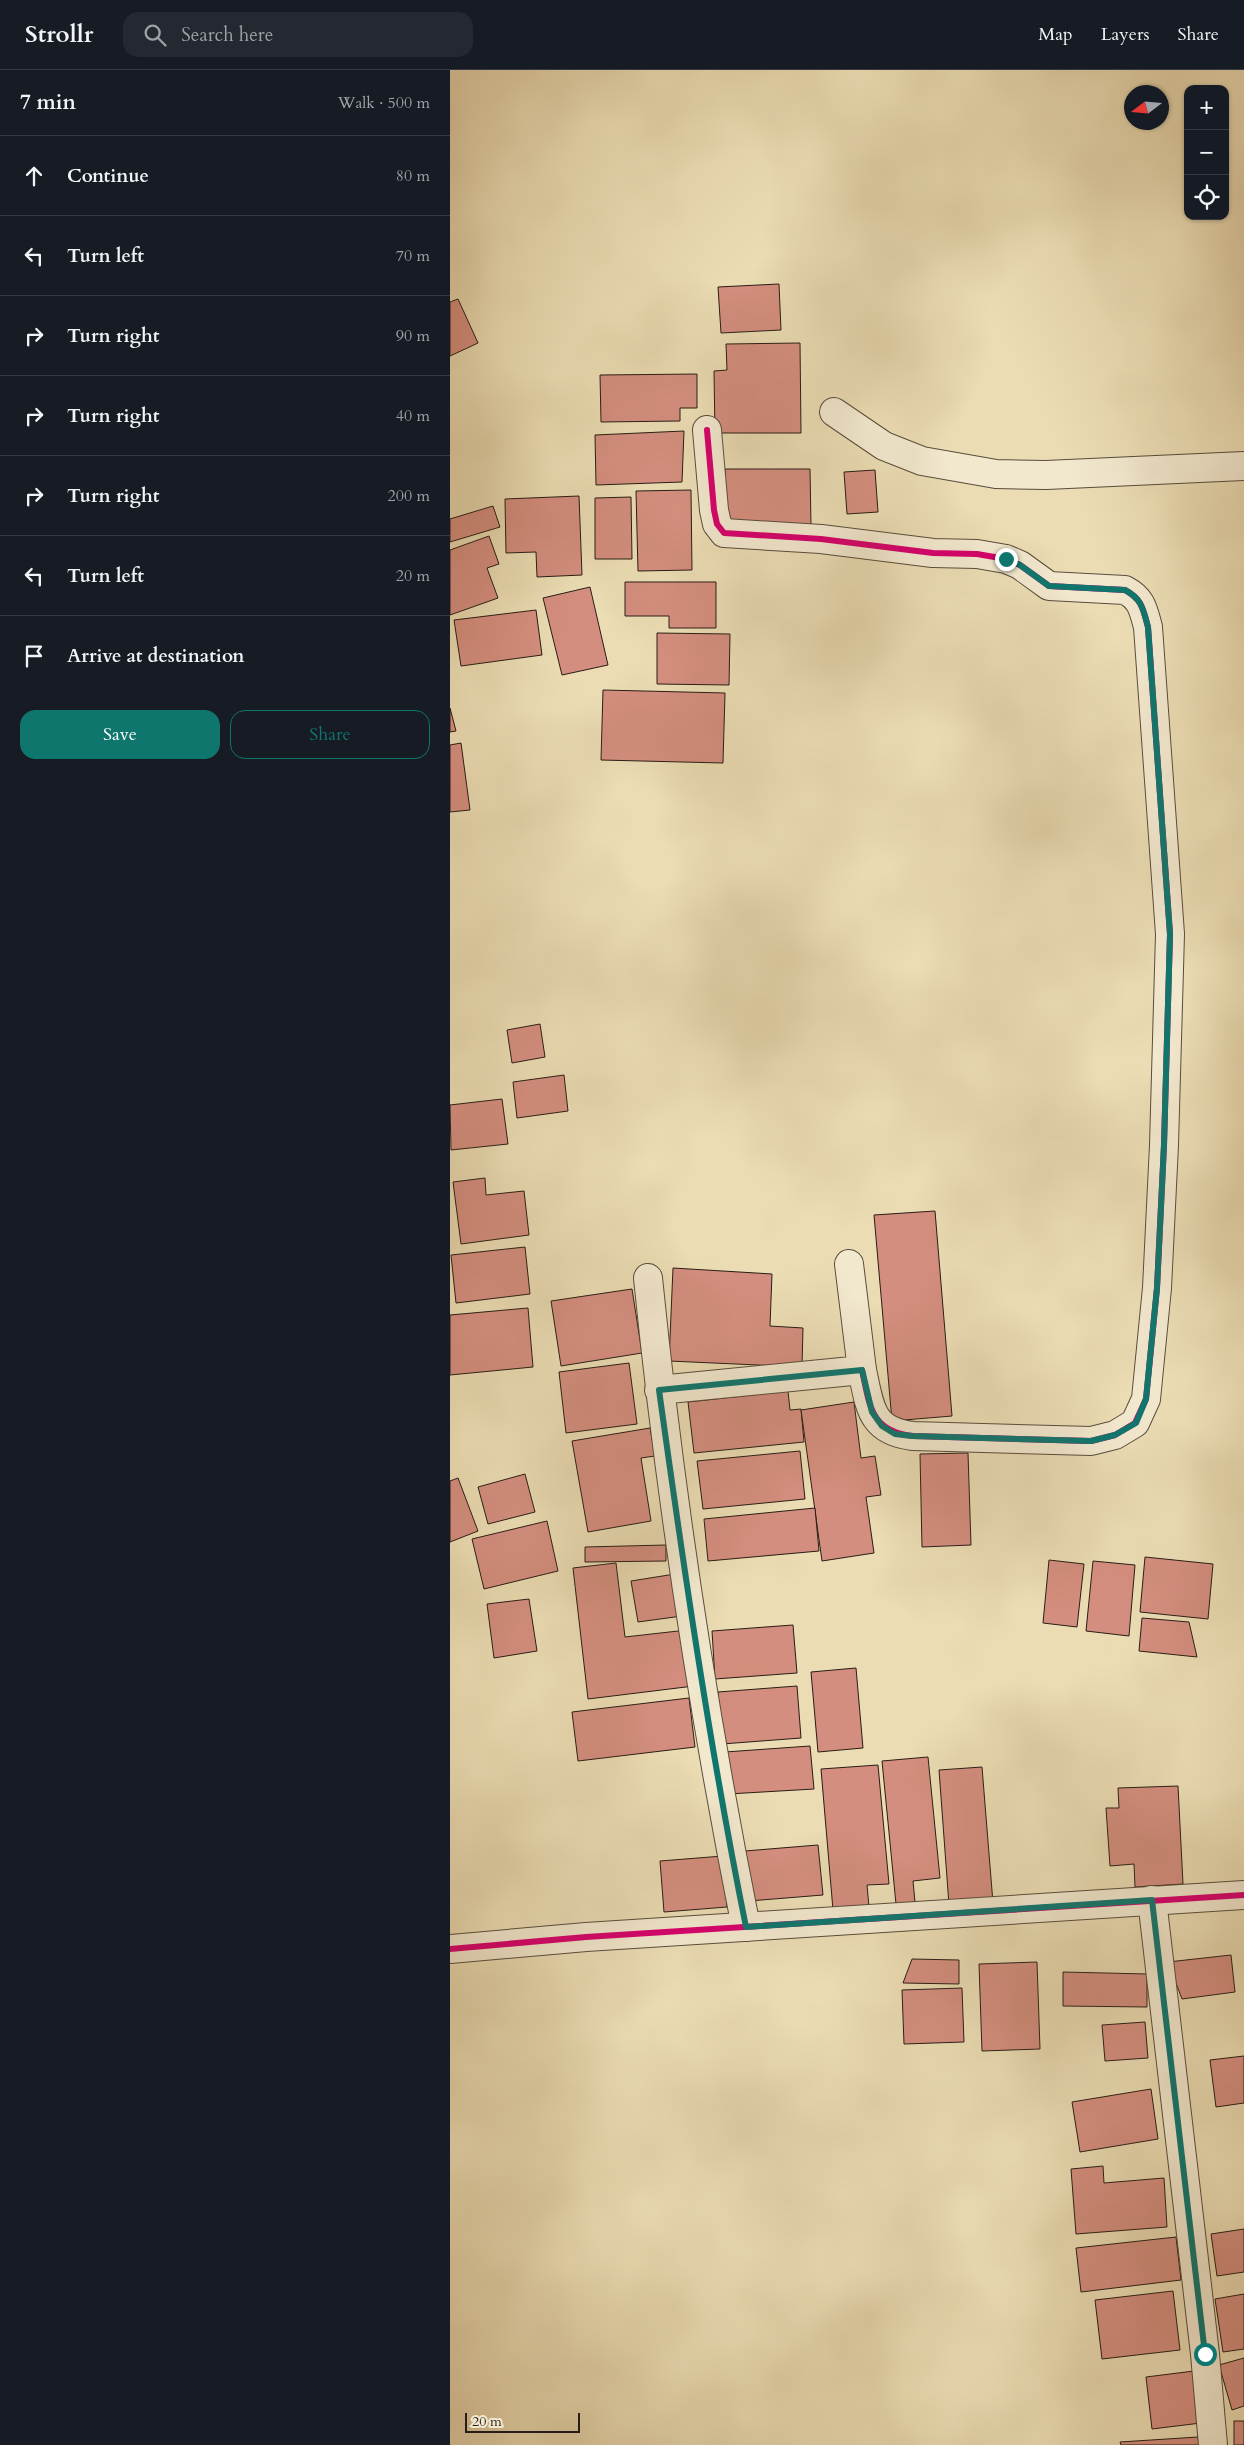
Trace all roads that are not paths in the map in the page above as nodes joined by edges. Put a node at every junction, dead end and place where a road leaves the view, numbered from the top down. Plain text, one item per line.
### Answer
1 (834, 412) dead end
2 (707, 430) dead end
3 (1244, 466) edge
4 (849, 1264) dead end
5 (648, 1278) dead end
6 (862, 1370) junction
7 (659, 1390) junction
8 (1244, 1895) edge
9 (1152, 1900) junction
10 (746, 1927) junction
11 (450, 1949) edge
12 (1213, 2445) edge

1 - 3 street
2 - 6 street
4 - 6 street
5 - 7 street
6 - 7 street
7 - 10 street
8 - 9 street
9 - 10 street
9 - 12 street
10 - 11 street

